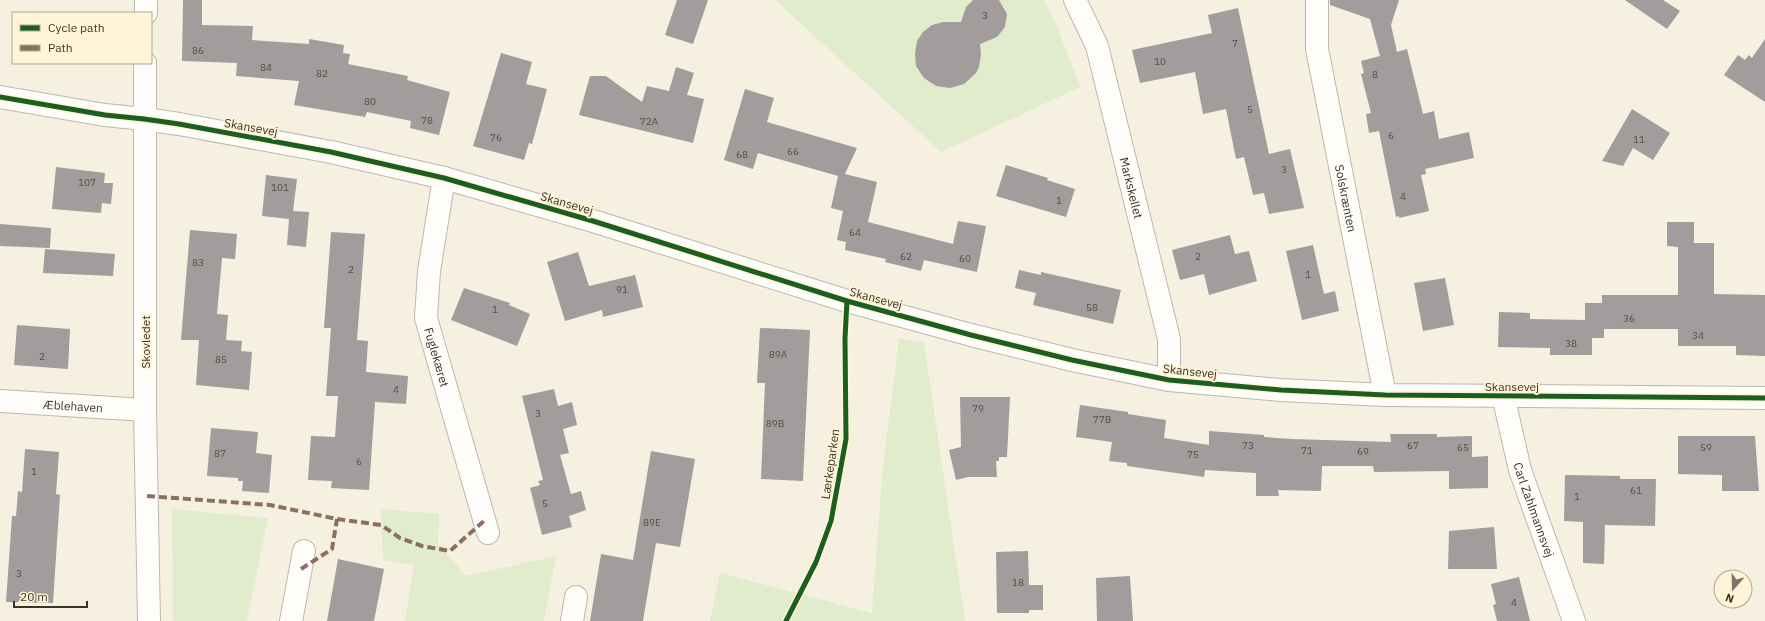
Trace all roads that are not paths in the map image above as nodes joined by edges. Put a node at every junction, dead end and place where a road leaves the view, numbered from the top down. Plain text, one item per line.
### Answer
1 (146, 0) edge
2 (1076, 0) edge
3 (1318, 0) edge
4 (146, 12) edge
5 (145, 64) edge
6 (0, 97) edge
7 (144, 118) junction
8 (444, 178) junction
9 (1169, 380) junction
10 (1385, 395) junction
11 (1503, 395) junction
12 (1765, 398) edge
13 (0, 401) edge
14 (145, 410) junction
15 (488, 533) dead end
16 (304, 551) dead end
17 (576, 597) dead end
18 (149, 621) edge
19 (291, 621) edge
20 (572, 621) edge
21 (1574, 621) edge

1 - 4 street
2 - 9 street, Markskellet
3 - 10 street, Solskrænten
5 - 7 street, Skovledet
6 - 7 street, Skansevej
7 - 8 street, Skansevej
7 - 14 street, Skovledet
8 - 9 street, Skansevej
8 - 15 street, Fuglekæret
9 - 10 street, Skansevej
10 - 11 street, Skansevej
11 - 12 street, Skansevej
11 - 21 street, Carl Zahlmannsvej
13 - 14 street, Æblehaven
14 - 18 street, Skovledet
16 - 19 street
17 - 20 street

